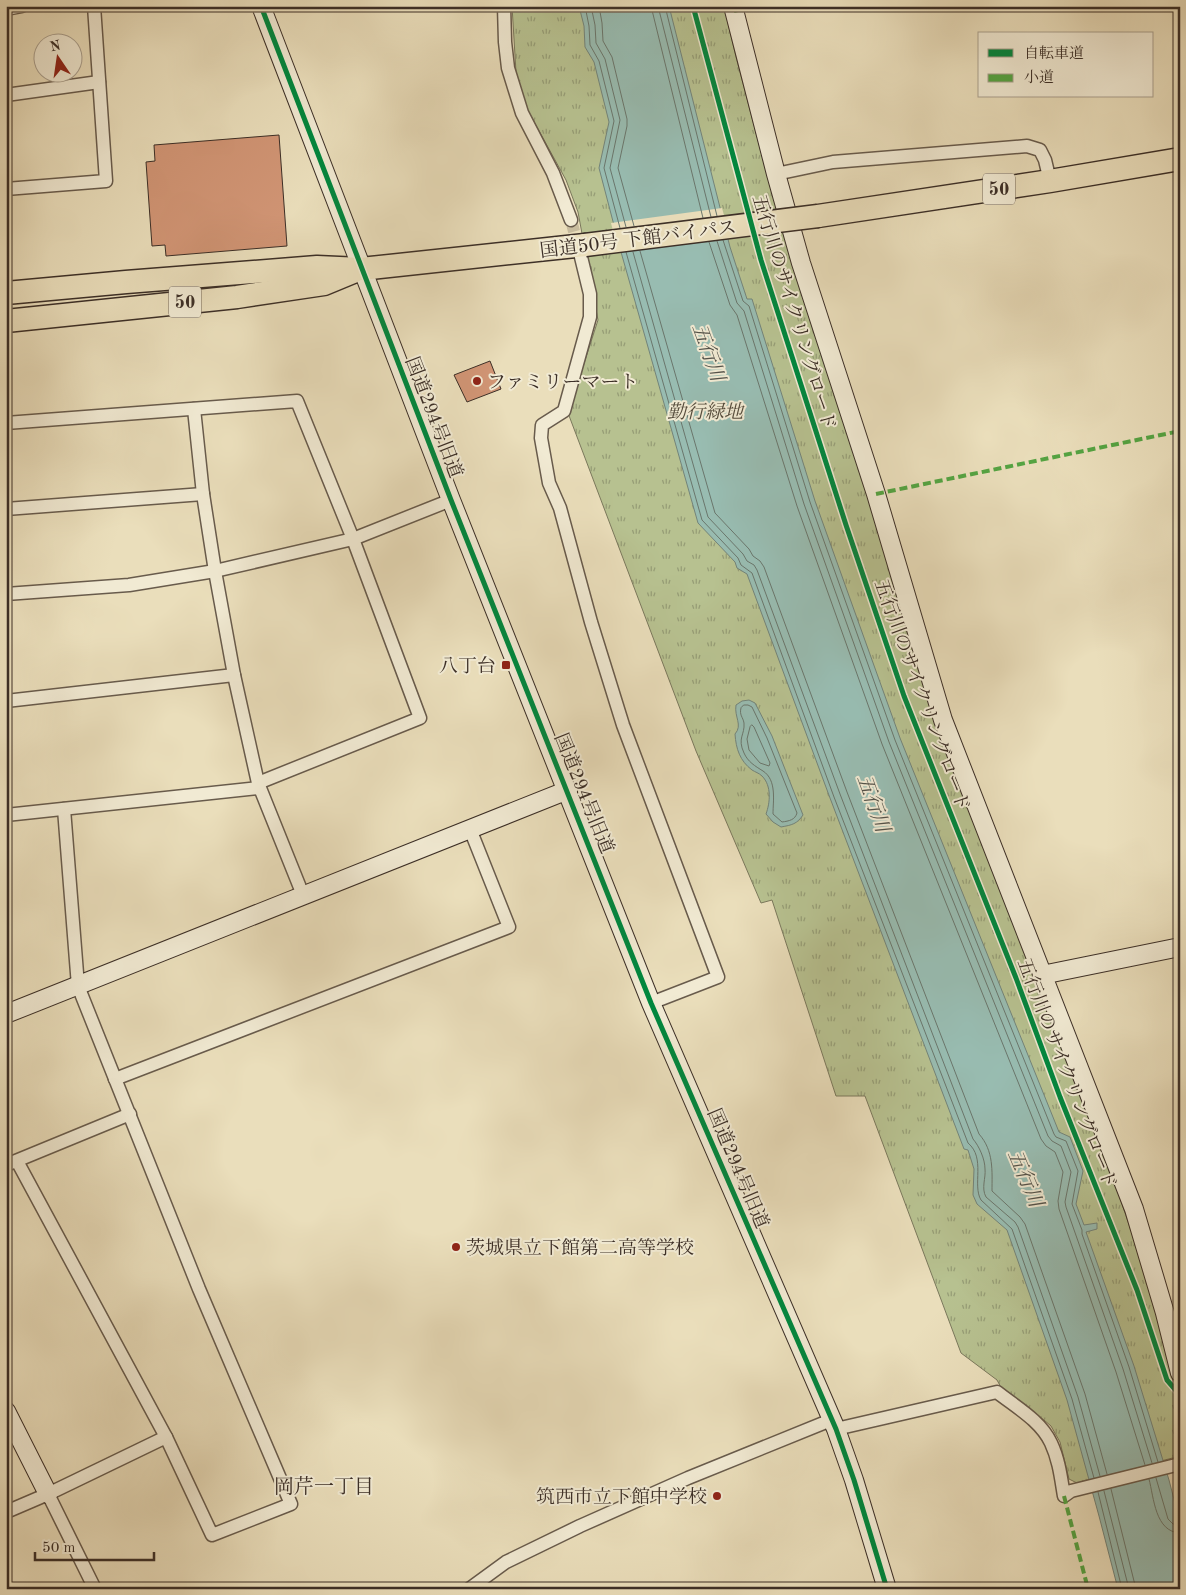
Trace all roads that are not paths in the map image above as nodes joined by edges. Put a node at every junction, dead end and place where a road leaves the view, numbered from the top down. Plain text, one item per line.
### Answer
1 (22, 6) edge
2 (94, 6) edge
3 (261, 6) edge
4 (504, 6) edge
5 (733, 6) edge
6 (6, 9) edge
7 (99, 82) junction
8 (6, 94) edge
9 (1180, 159) edge
10 (776, 174) junction
11 (1050, 181) junction
12 (6, 189) edge
13 (572, 220) tunnel mouth
14 (583, 251) junction
15 (361, 269) junction
16 (6, 293) edge
17 (6, 321) edge
18 (194, 409) junction
19 (6, 423) edge
20 (204, 494) junction
21 (451, 500) junction
22 (6, 509) edge
23 (353, 539) junction
24 (215, 571) junction
25 (6, 594) edge
26 (234, 675) junction
27 (6, 701) edge
28 (258, 785) junction
29 (568, 790) junction
30 (64, 809) junction
31 (6, 815) edge
32 (470, 828) junction
33 (303, 895) junction
34 (1180, 947) edge
35 (1042, 975) junction
36 (78, 986) junction
37 (652, 1003) junction
38 (6, 1014) edge
39 (115, 1079) junction
40 (130, 1114) junction
41 (12, 1163) edge
42 (1180, 1374) edge
43 (6, 1411) edge
44 (833, 1424) junction
45 (166, 1437) junction
46 (1180, 1464) edge
47 (48, 1494) junction
48 (6, 1512) edge
49 (95, 1589) edge
50 (469, 1589) edge
51 (887, 1589) edge

1 - 6 street
2 - 7 street
3 - 15 street, 国道294号旧道
4 - 13 street
5 - 10 street
7 - 8 street
7 - 12 street
9 - 11 highway, 国道50号 下館バイパス / 50
10 - 11 street
10 - 35 street
11 - 14 highway, 国道50号 下館バイパス / 50, bridge
14 - 15 highway, 国道50号 下館バイパス / 50
14 - 37 street
15 - 16 highway, 国道50号 下館バイパス / 50
15 - 17 highway, 国道50号 下館バイパス / 50
15 - 21 street, 国道294号旧道
18 - 19 street
18 - 20 street
18 - 23 street
20 - 22 street
20 - 24 street
21 - 23 street
21 - 29 street, 国道294号旧道
23 - 24 street
23 - 28 street
24 - 25 street
24 - 26 street
26 - 27 street
26 - 28 street
28 - 30 street
28 - 33 street
29 - 32 street
29 - 37 street, 国道294号旧道
30 - 31 street
30 - 36 street
32 - 33 street
32 - 39 street
33 - 36 street
34 - 35 street
35 - 42 street
36 - 38 street
36 - 39 street
37 - 44 street, 国道294号旧道
39 - 40 street
40 - 41 street
40 - 45 street
41 - 45 street
43 - 47 street
44 - 46 street
44 - 50 street
44 - 51 street, 国道294号旧道
45 - 47 street
47 - 48 street
47 - 49 street

